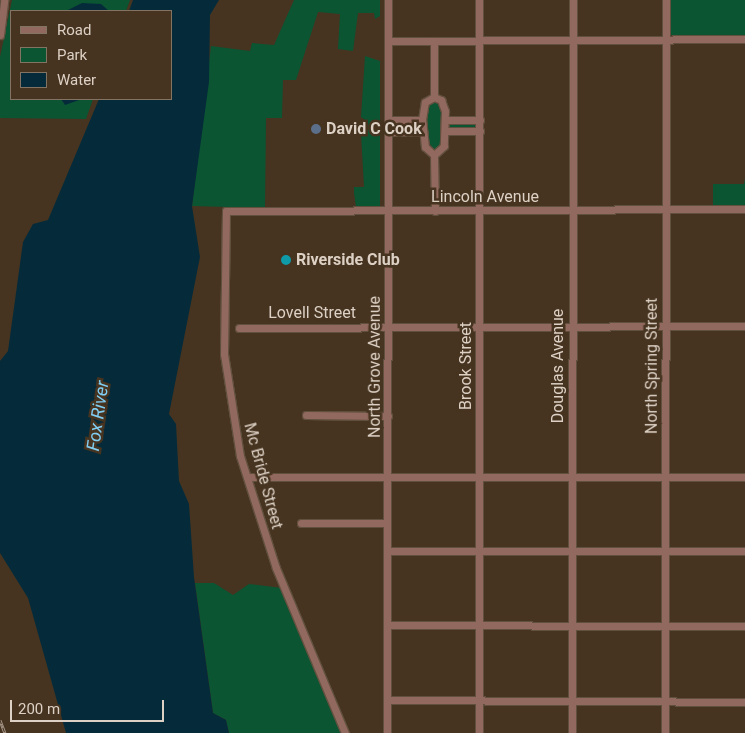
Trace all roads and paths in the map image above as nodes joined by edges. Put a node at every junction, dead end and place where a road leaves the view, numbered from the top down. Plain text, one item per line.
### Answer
1 (4, 0) edge
2 (388, 0) edge
3 (479, 0) edge
4 (572, 0) edge
5 (666, 0) edge
6 (0, 35) edge
7 (745, 39) edge
8 (666, 40) junction
9 (388, 41) junction
10 (434, 41) junction
11 (480, 41) junction
12 (572, 41) junction
13 (434, 97) junction
14 (388, 120) junction
15 (422, 120) junction
16 (445, 120) junction
17 (480, 120) junction
18 (445, 131) junction
19 (480, 131) junction
20 (388, 132) junction
21 (422, 132) junction
22 (434, 155) junction
23 (745, 209) edge
24 (388, 210) junction
25 (480, 210) junction
26 (666, 210) junction
27 (226, 211) joint
28 (435, 211) junction
29 (572, 211) junction
30 (388, 326) junction
31 (572, 326) junction
32 (666, 326) junction
33 (745, 326) edge
34 (480, 327) junction
35 (239, 328) dead end
36 (306, 415) dead end
37 (388, 416) junction
38 (745, 476) edge
39 (247, 477) junction
40 (388, 477) junction
41 (479, 477) junction
42 (572, 477) junction
43 (665, 477) junction
44 (301, 523) dead end
45 (387, 523) junction
46 (387, 551) junction
47 (479, 551) junction
48 (572, 551) junction
49 (665, 551) junction
50 (745, 552) edge
51 (479, 624) junction
52 (387, 625) junction
53 (572, 625) junction
54 (665, 626) junction
55 (745, 626) edge
56 (387, 700) junction
57 (479, 701) junction
58 (572, 701) junction
59 (665, 701) junction
60 (745, 702) edge
61 (344, 733) edge
62 (387, 733) edge
63 (479, 733) edge
64 (572, 733) edge
65 (665, 733) edge

1 - 6 street
2 - 9 street, North Grove Avenue
3 - 11 street, Brook Street
4 - 12 street, Douglas Avenue
5 - 8 street, North Spring Street
7 - 8 street
8 - 12 street
8 - 26 street, North Spring Street
9 - 10 street
9 - 14 street, North Grove Avenue
10 - 11 street
10 - 13 street
11 - 12 street
11 - 17 street, Brook Street
12 - 29 street, Douglas Avenue
13 - 15 street
13 - 16 street
14 - 15 street
14 - 20 street, North Grove Avenue
15 - 21 street
16 - 17 street
16 - 18 street
17 - 19 street, Brook Street
18 - 19 street
18 - 22 street
19 - 25 street, Brook Street
20 - 21 street
20 - 24 street, North Grove Avenue
21 - 22 street
22 - 28 street
23 - 26 street, Lincoln Avenue
24 - 27 street, Lincoln Avenue
24 - 28 street, Lincoln Avenue
24 - 30 street, North Grove Avenue
25 - 28 street, Lincoln Avenue
25 - 29 street, Lincoln Avenue
25 - 34 street, Brook Street
26 - 29 street, Lincoln Avenue
26 - 32 street, North Spring Street
27 - 39 street, Mc Bride Street
29 - 31 street, Douglas Avenue
30 - 34 street, Lovell Street
30 - 35 street, Lovell Street
30 - 37 street, North Grove Avenue
31 - 32 street, Lovell Street
31 - 34 street, Lovell Street
31 - 42 street, Douglas Avenue
32 - 33 street, Lovell Street
32 - 43 street, North Spring Street
34 - 41 street, Brook Street
36 - 37 street
37 - 40 street, North Grove Avenue
38 - 43 street
39 - 40 street
39 - 61 street, Mc Bride Street
40 - 41 street
40 - 45 street, North Grove Avenue
41 - 42 street
41 - 47 street, Brook Street
42 - 43 street
42 - 48 street, Douglas Avenue
43 - 49 street, North Spring Street
44 - 45 street
45 - 46 street, North Grove Avenue
46 - 47 street
46 - 52 street, North Grove Avenue
47 - 48 street
47 - 51 street, Brook Street
48 - 49 street
48 - 53 street, Douglas Avenue
49 - 50 street
49 - 54 street, North Spring Street
51 - 52 street
51 - 53 street
51 - 57 street, Brook Street
52 - 56 street, North Grove Avenue
53 - 54 street
53 - 58 street, Douglas Avenue
54 - 55 street
54 - 59 street, North Spring Street
56 - 57 street
56 - 62 street, North Grove Avenue
57 - 58 street
57 - 63 street, Brook Street
58 - 59 street
58 - 64 street, Douglas Avenue
59 - 60 street
59 - 65 street, North Spring Street

